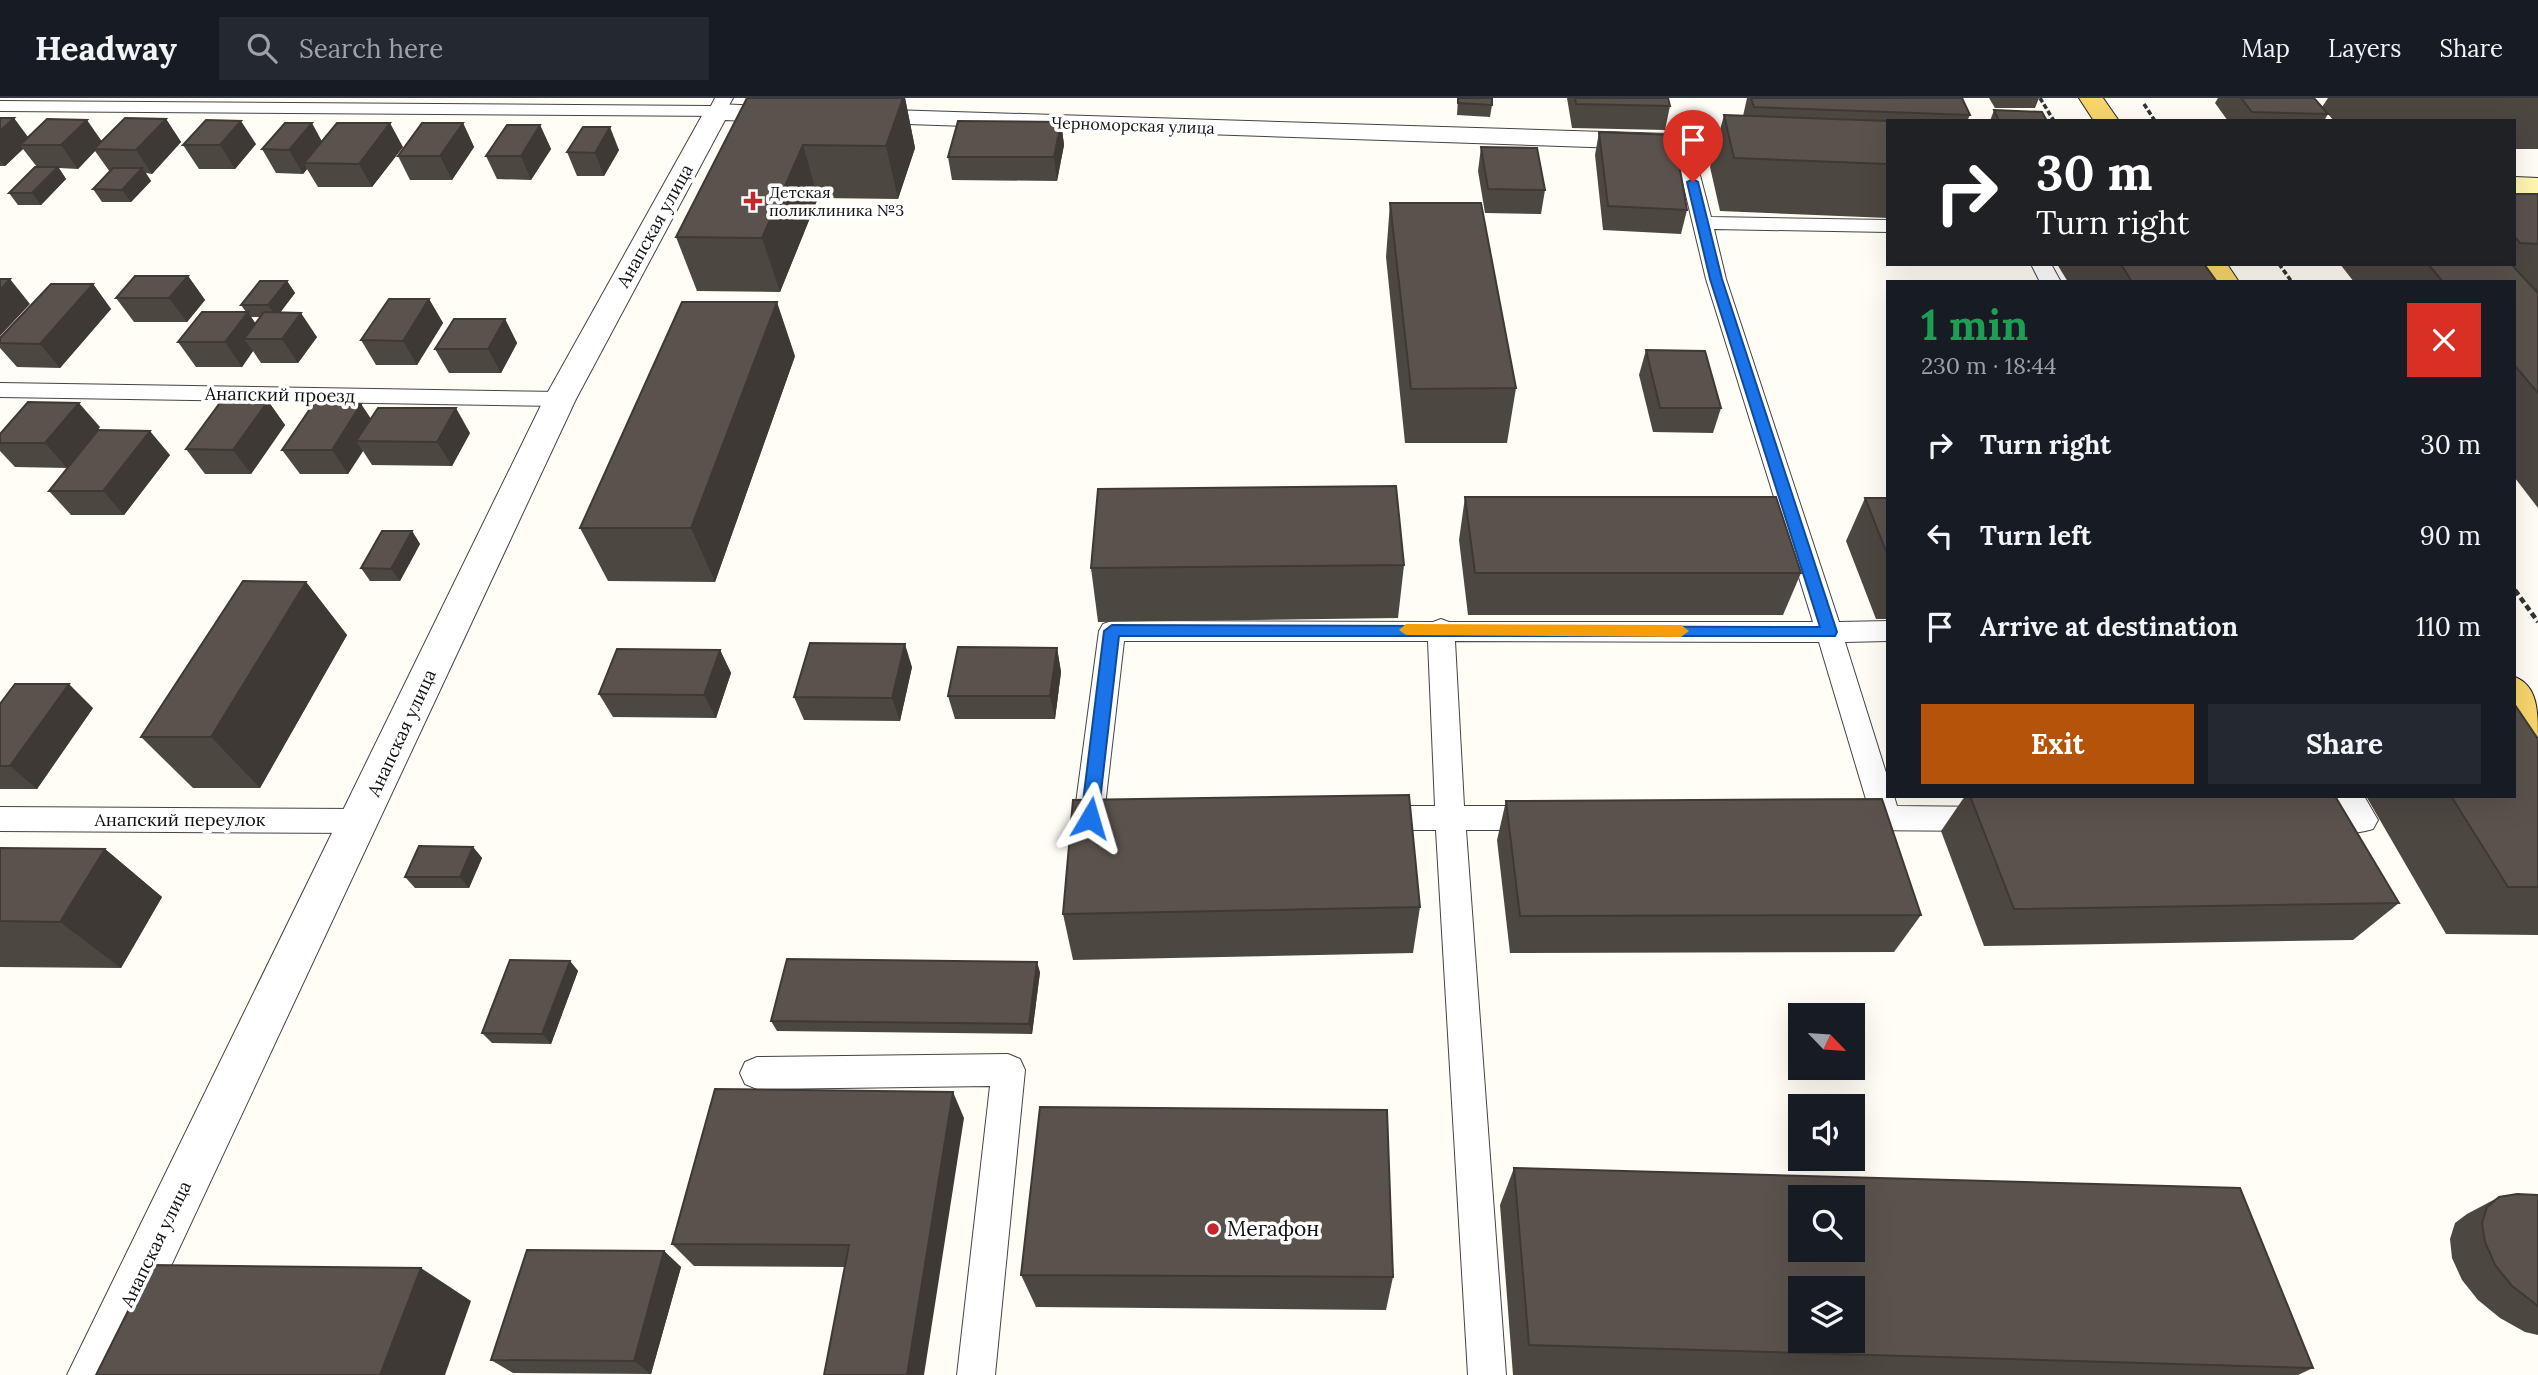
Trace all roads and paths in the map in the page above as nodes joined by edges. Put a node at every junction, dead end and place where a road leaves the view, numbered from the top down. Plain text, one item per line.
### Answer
1 (2040, 98) edge
2 (2091, 98) edge
3 (2140, 98) edge
4 (720, 105) edge
5 (0, 106) edge
6 (2053, 119) edge
7 (2107, 119) edge
8 (2154, 119) edge
9 (1682, 141) junction
10 (1792, 146) edge
11 (2516, 185) edge
12 (2538, 186) edge
13 (1703, 223) junction
14 (1886, 226) edge
15 (0, 390) edge
16 (560, 399) junction
17 (2516, 591) edge
18 (2538, 622) edge
19 (1441, 629) junction
20 (1886, 631) edge
21 (1829, 632) junction
22 (2516, 692) edge
23 (2538, 723) edge
24 (2350, 798) edge
25 (1145, 818) edge
26 (1353, 818) edge
27 (1450, 818) junction
28 (1559, 818) edge
29 (1818, 818) edge
30 (1886, 818) junction
31 (0, 819) edge
32 (2022, 819) edge
33 (2281, 820) edge
34 (360, 821) junction
35 (757, 1073) dead end
36 (93, 1375) edge
37 (976, 1375) edge
38 (1487, 1375) edge

1 - 6 path
2 - 7 main road
3 - 8 path
4 - 5 lane, Черноморская улица
4 - 9 street, Черноморская улица
4 - 16 street, Анапская улица
9 - 10 street, Черноморская улица
9 - 13 lane
11 - 12 main road
13 - 14 lane
13 - 21 lane
15 - 16 lane, Анапский проезд
16 - 34 street, Анапская улица
17 - 18 path
19 - 21 lane
19 - 25 lane
19 - 27 lane
20 - 21 lane
21 - 30 lane
22 - 23 main road
24 - 33 lane
26 - 27 lane
27 - 28 lane
27 - 38 lane
29 - 30 lane
30 - 32 lane
31 - 34 lane, Анапский переулок
34 - 36 street, Анапская улица
35 - 37 lane

